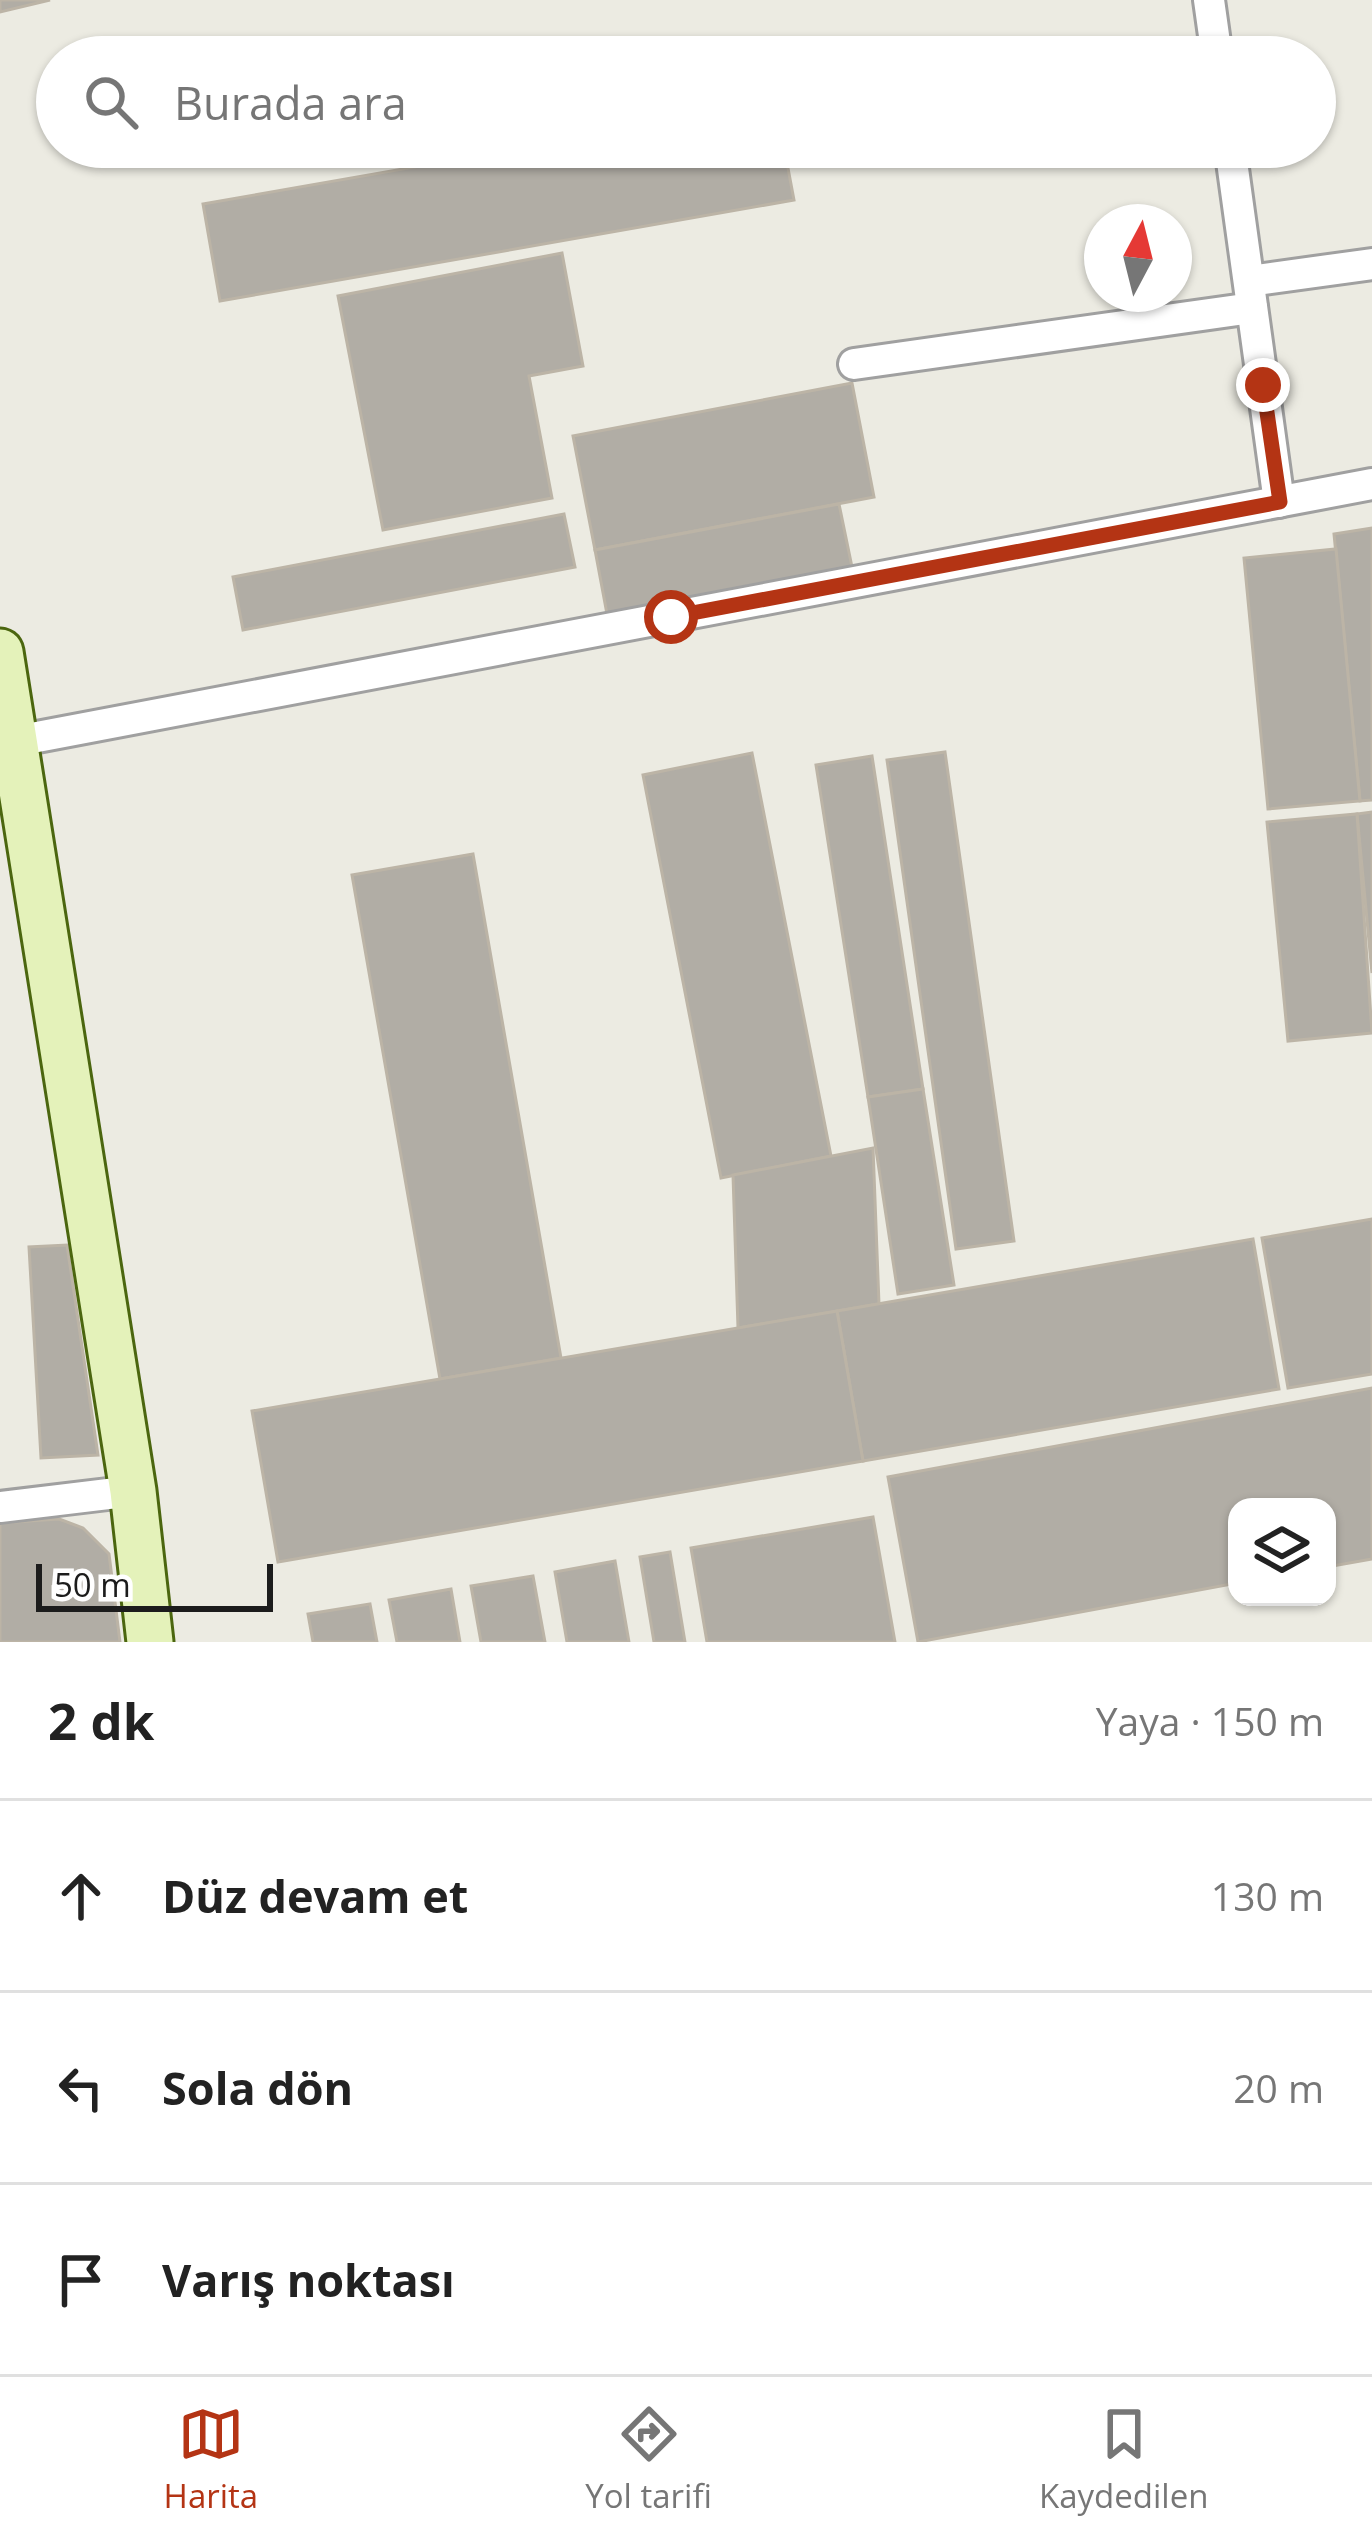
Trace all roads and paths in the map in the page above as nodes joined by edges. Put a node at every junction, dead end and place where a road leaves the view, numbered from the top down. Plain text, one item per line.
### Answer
1 (1209, 0) edge
2 (1214, 36) edge
3 (1233, 168) edge
4 (1372, 264) edge
5 (1250, 295) junction
6 (854, 364) dead end
7 (1372, 484) edge
8 (1280, 502) junction
9 (0, 652) edge
10 (16, 741) junction
11 (134, 1491) junction
12 (0, 1507) edge
13 (150, 1642) edge

1 - 2 street
3 - 5 street
4 - 5 street
5 - 6 street
5 - 8 street
7 - 8 street
8 - 10 street
9 - 10 street
10 - 11 street
11 - 12 street
11 - 13 street

